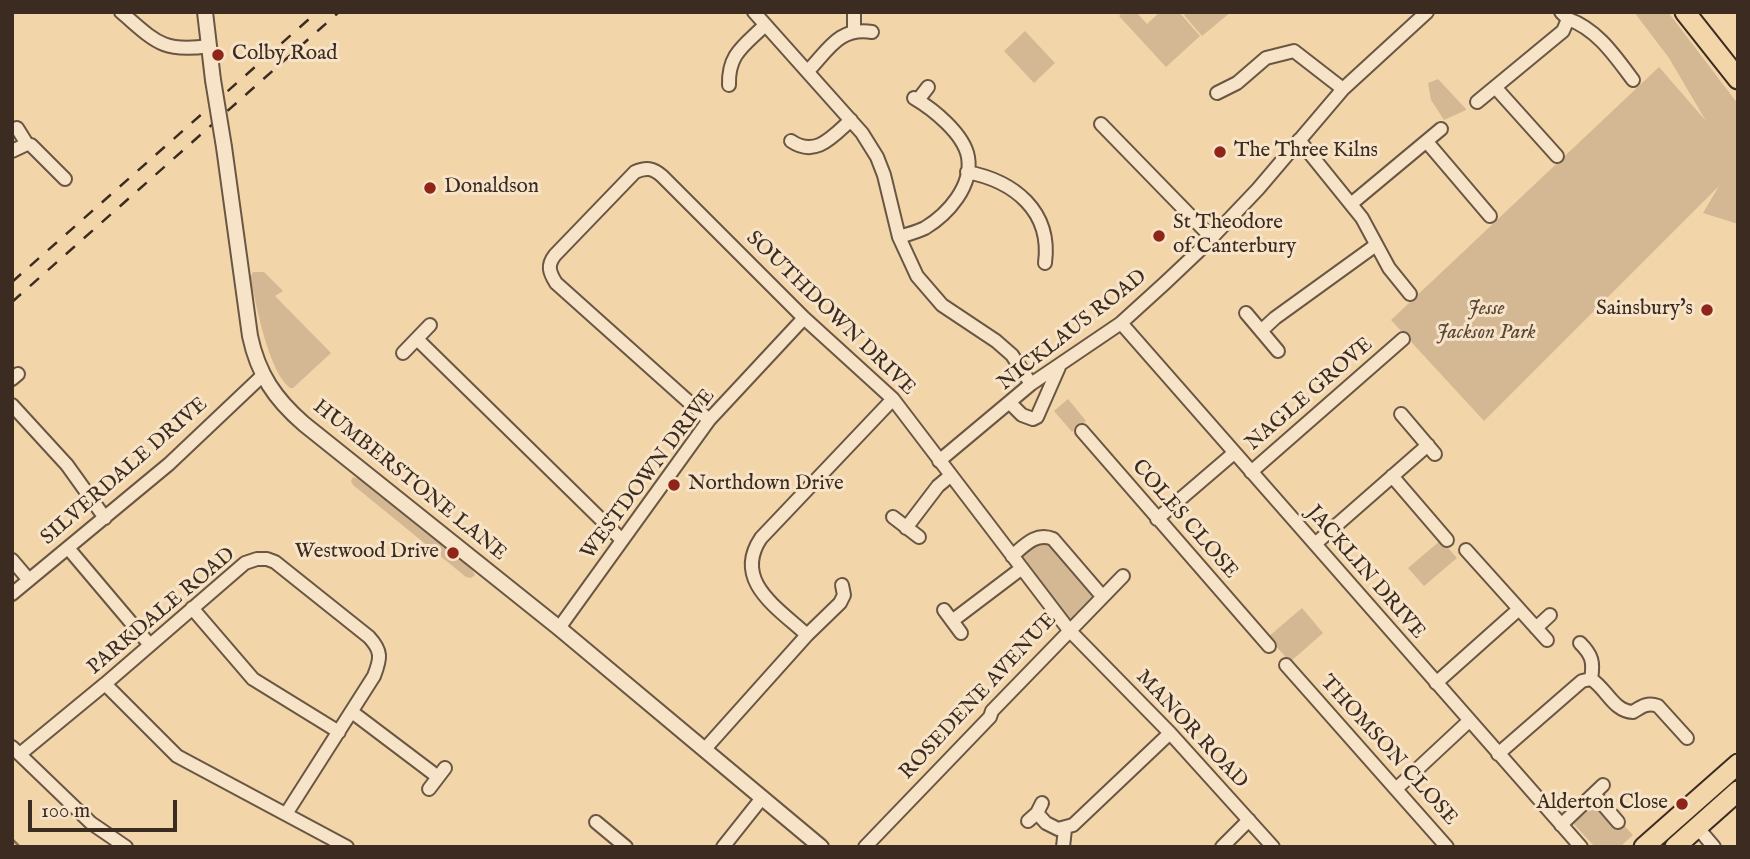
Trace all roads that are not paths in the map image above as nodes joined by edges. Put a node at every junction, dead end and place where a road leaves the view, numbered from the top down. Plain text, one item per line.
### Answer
1 (121, 12) edge
2 (205, 12) edge
3 (754, 12) edge
4 (1427, 12) edge
5 (1685, 12) edge
6 (854, 14) edge
7 (1565, 16) edge
8 (764, 26) junction
9 (855, 31) junction
10 (873, 32) dead end
11 (209, 46) junction
12 (729, 70) junction
13 (808, 71) junction
14 (715, 72) dead end
15 (1738, 79) edge
16 (1633, 80) dead end
17 (729, 85) dead end
18 (928, 87) dead end
19 (1495, 87) junction
20 (1343, 89) junction
21 (1217, 93) dead end
22 (1477, 102) dead end
23 (851, 120) junction
24 (1101, 124) dead end
25 (17, 128) dead end
26 (1441, 129) dead end
27 (1299, 140) junction
28 (791, 141) dead end
29 (1427, 142) junction
30 (27, 144) junction
31 (12, 151) edge
32 (1557, 156) dead end
33 (54, 167) junction
34 (967, 172) junction
35 (43, 177) dead end
36 (65, 179) dead end
37 (1351, 204) junction
38 (1490, 216) dead end
39 (899, 237) junction
40 (1212, 238) junction
41 (1376, 245) junction
42 (1045, 263) dead end
43 (1410, 294) dead end
44 (1246, 313) dead end
45 (804, 318) junction
46 (1121, 323) junction
47 (430, 326) dead end
48 (1261, 331) junction
49 (417, 339) junction
50 (1394, 342) dead end
51 (1279, 351) dead end
52 (403, 353) dead end
53 (1059, 366) junction
54 (262, 376) junction
55 (1031, 384) junction
56 (893, 399) junction
57 (1011, 404) junction
58 (12, 405) edge
59 (1401, 414) dead end
60 (709, 421) junction
61 (1088, 433) dead end
62 (1234, 453) junction
63 (939, 461) junction
64 (1251, 472) junction
65 (950, 476) junction
66 (1392, 476) junction
67 (892, 517) dead end
68 (105, 518) junction
69 (1157, 519) junction
70 (906, 528) junction
71 (1444, 531) dead end
72 (919, 537) dead end
73 (622, 540) junction
74 (1315, 544) junction
75 (68, 548) junction
76 (1013, 556) junction
77 (1470, 558) dead end
78 (12, 560) edge
79 (1022, 568) junction
80 (1123, 576) dead end
81 (29, 580) junction
82 (846, 591) dead end
83 (12, 594) edge
84 (1102, 596) junction
85 (192, 608) junction
86 (1519, 610) junction
87 (1550, 615) dead end
88 (1264, 617) dead end
89 (1252, 627) junction
90 (559, 628) junction
91 (1536, 628) junction
92 (1069, 630) junction
93 (961, 633) dead end
94 (807, 635) junction
95 (1547, 640) dead end
96 (1079, 642) joint
97 (1580, 643) dead end
98 (150, 645) junction
99 (1269, 646) dead end
100 (1286, 665) dead end
101 (1312, 672) dead end
102 (1591, 679) junction
103 (1300, 681) junction
104 (1436, 683) junction
105 (105, 684) junction
106 (352, 712) junction
107 (1469, 721) junction
108 (339, 732) junction
109 (1170, 733) junction
110 (1679, 734) dead end
111 (704, 750) junction
112 (16, 751) edge
113 (1498, 754) junction
114 (1738, 764) edge
115 (429, 789) dead end
116 (1396, 789) junction
117 (1738, 791) edge
118 (762, 798) junction
119 (1036, 812) dead end
120 (286, 814) junction
121 (1249, 820) junction
122 (596, 822) dead end
123 (1618, 822) dead end
124 (1561, 825) junction
125 (1697, 827) junction
126 (1065, 829) junction
127 (1063, 846) edge
128 (126, 847) edge
129 (347, 847) edge
130 (626, 847) edge
131 (723, 847) edge
132 (821, 847) edge
133 (866, 847) edge
134 (1222, 847) edge
135 (1273, 847) edge
136 (1447, 847) edge
137 (1581, 847) edge
138 (1644, 847) edge
139 (1675, 847) edge
140 (1714, 847) edge

1 - 11 street
2 - 11 street, HUMBERSTONE LANE
3 - 8 street
4 - 20 street, NICKLAUS ROAD
5 - 15 highway
6 - 9 street
7 - 16 street
7 - 19 street
8 - 12 street
8 - 13 street
9 - 10 street
9 - 13 street
11 - 54 street, HUMBERSTONE LANE, bridge
12 - 14 street
12 - 17 street
13 - 23 street
18 - 34 street
19 - 22 street
19 - 32 street
20 - 21 street
20 - 27 street, NICKLAUS ROAD
23 - 28 street
23 - 39 street
24 - 40 street
25 - 30 street
26 - 29 street
27 - 37 street
27 - 40 street, NICKLAUS ROAD
29 - 37 street
29 - 38 street
30 - 31 street
30 - 33 street
33 - 35 street
33 - 36 street
34 - 39 street
34 - 42 street
37 - 41 street
39 - 55 street
40 - 46 street, NICKLAUS ROAD
41 - 43 street
41 - 48 street
44 - 48 street
45 - 56 street, SOUTHDOWN DRIVE
45 - 60 street, WESTDOWN DRIVE
45 - 60 street, SOUTHDOWN DRIVE
46 - 53 street, NICKLAUS ROAD
46 - 62 street, JACKLIN DRIVE
47 - 49 street
48 - 51 street
49 - 52 street
49 - 73 street
50 - 64 street, NAGLE GROVE
53 - 55 street, NICKLAUS ROAD
53 - 57 street
54 - 68 street, SILVERDALE DRIVE
54 - 90 street, HUMBERSTONE LANE
55 - 57 street, NICKLAUS ROAD
56 - 63 street, SOUTHDOWN DRIVE
56 - 94 street
57 - 63 street, NICKLAUS ROAD
58 - 68 street
59 - 66 street
60 - 73 street, WESTDOWN DRIVE
61 - 69 street, COLES CLOSE
62 - 64 street, JACKLIN DRIVE
62 - 69 street
63 - 65 street, SOUTHDOWN DRIVE
64 - 74 street, JACKLIN DRIVE
65 - 70 street
65 - 76 street, SOUTHDOWN DRIVE
66 - 71 street
66 - 74 street
67 - 70 street
68 - 75 street, SILVERDALE DRIVE
69 - 89 street, COLES CLOSE
70 - 72 street
73 - 90 street, WESTDOWN DRIVE
74 - 104 street, JACKLIN DRIVE
75 - 81 street, SILVERDALE DRIVE
75 - 98 street
76 - 79 street, SOUTHDOWN DRIVE
76 - 84 street
77 - 86 street
78 - 81 street
79 - 92 street, SOUTHDOWN DRIVE
79 - 93 street
80 - 84 street, ROSEDENE AVENUE
81 - 83 street, SILVERDALE DRIVE
82 - 94 street
84 - 92 street, ROSEDENE AVENUE
85 - 98 street, PARKDALE ROAD
85 - 106 street, PARKDALE ROAD
85 - 108 street
86 - 91 street
86 - 104 street
87 - 91 street
88 - 89 street
89 - 99 street, COLES CLOSE
90 - 111 street, HUMBERSTONE LANE
91 - 95 street
92 - 96 street, SOUTHDOWN DRIVE
92 - 133 street, ROSEDENE AVENUE
94 - 111 street
96 - 109 street, MANOR ROAD
97 - 102 street
98 - 105 street, PARKDALE ROAD
100 - 103 street, THOMSON CLOSE
101 - 103 street, THOMSON CLOSE
102 - 110 street
102 - 113 street
103 - 116 street, THOMSON CLOSE
104 - 107 street, JACKLIN DRIVE
105 - 112 street, PARKDALE ROAD
105 - 120 street
106 - 108 street, PARKDALE ROAD
106 - 115 street
107 - 113 street, JACKLIN DRIVE
107 - 116 street
108 - 120 street, PARKDALE ROAD
109 - 121 street, MANOR ROAD
109 - 126 street
111 - 118 street, HUMBERSTONE LANE
112 - 128 street
113 - 124 street, JACKLIN DRIVE
114 - 138 highway
116 - 136 street, THOMSON CLOSE
117 - 125 highway
118 - 131 street
118 - 132 street, HUMBERSTONE LANE
119 - 126 street
120 - 129 street
121 - 134 street
121 - 135 street, MANOR ROAD
122 - 130 street
123 - 124 street
124 - 137 street, JACKLIN DRIVE
125 - 139 highway
125 - 140 street
126 - 127 street

